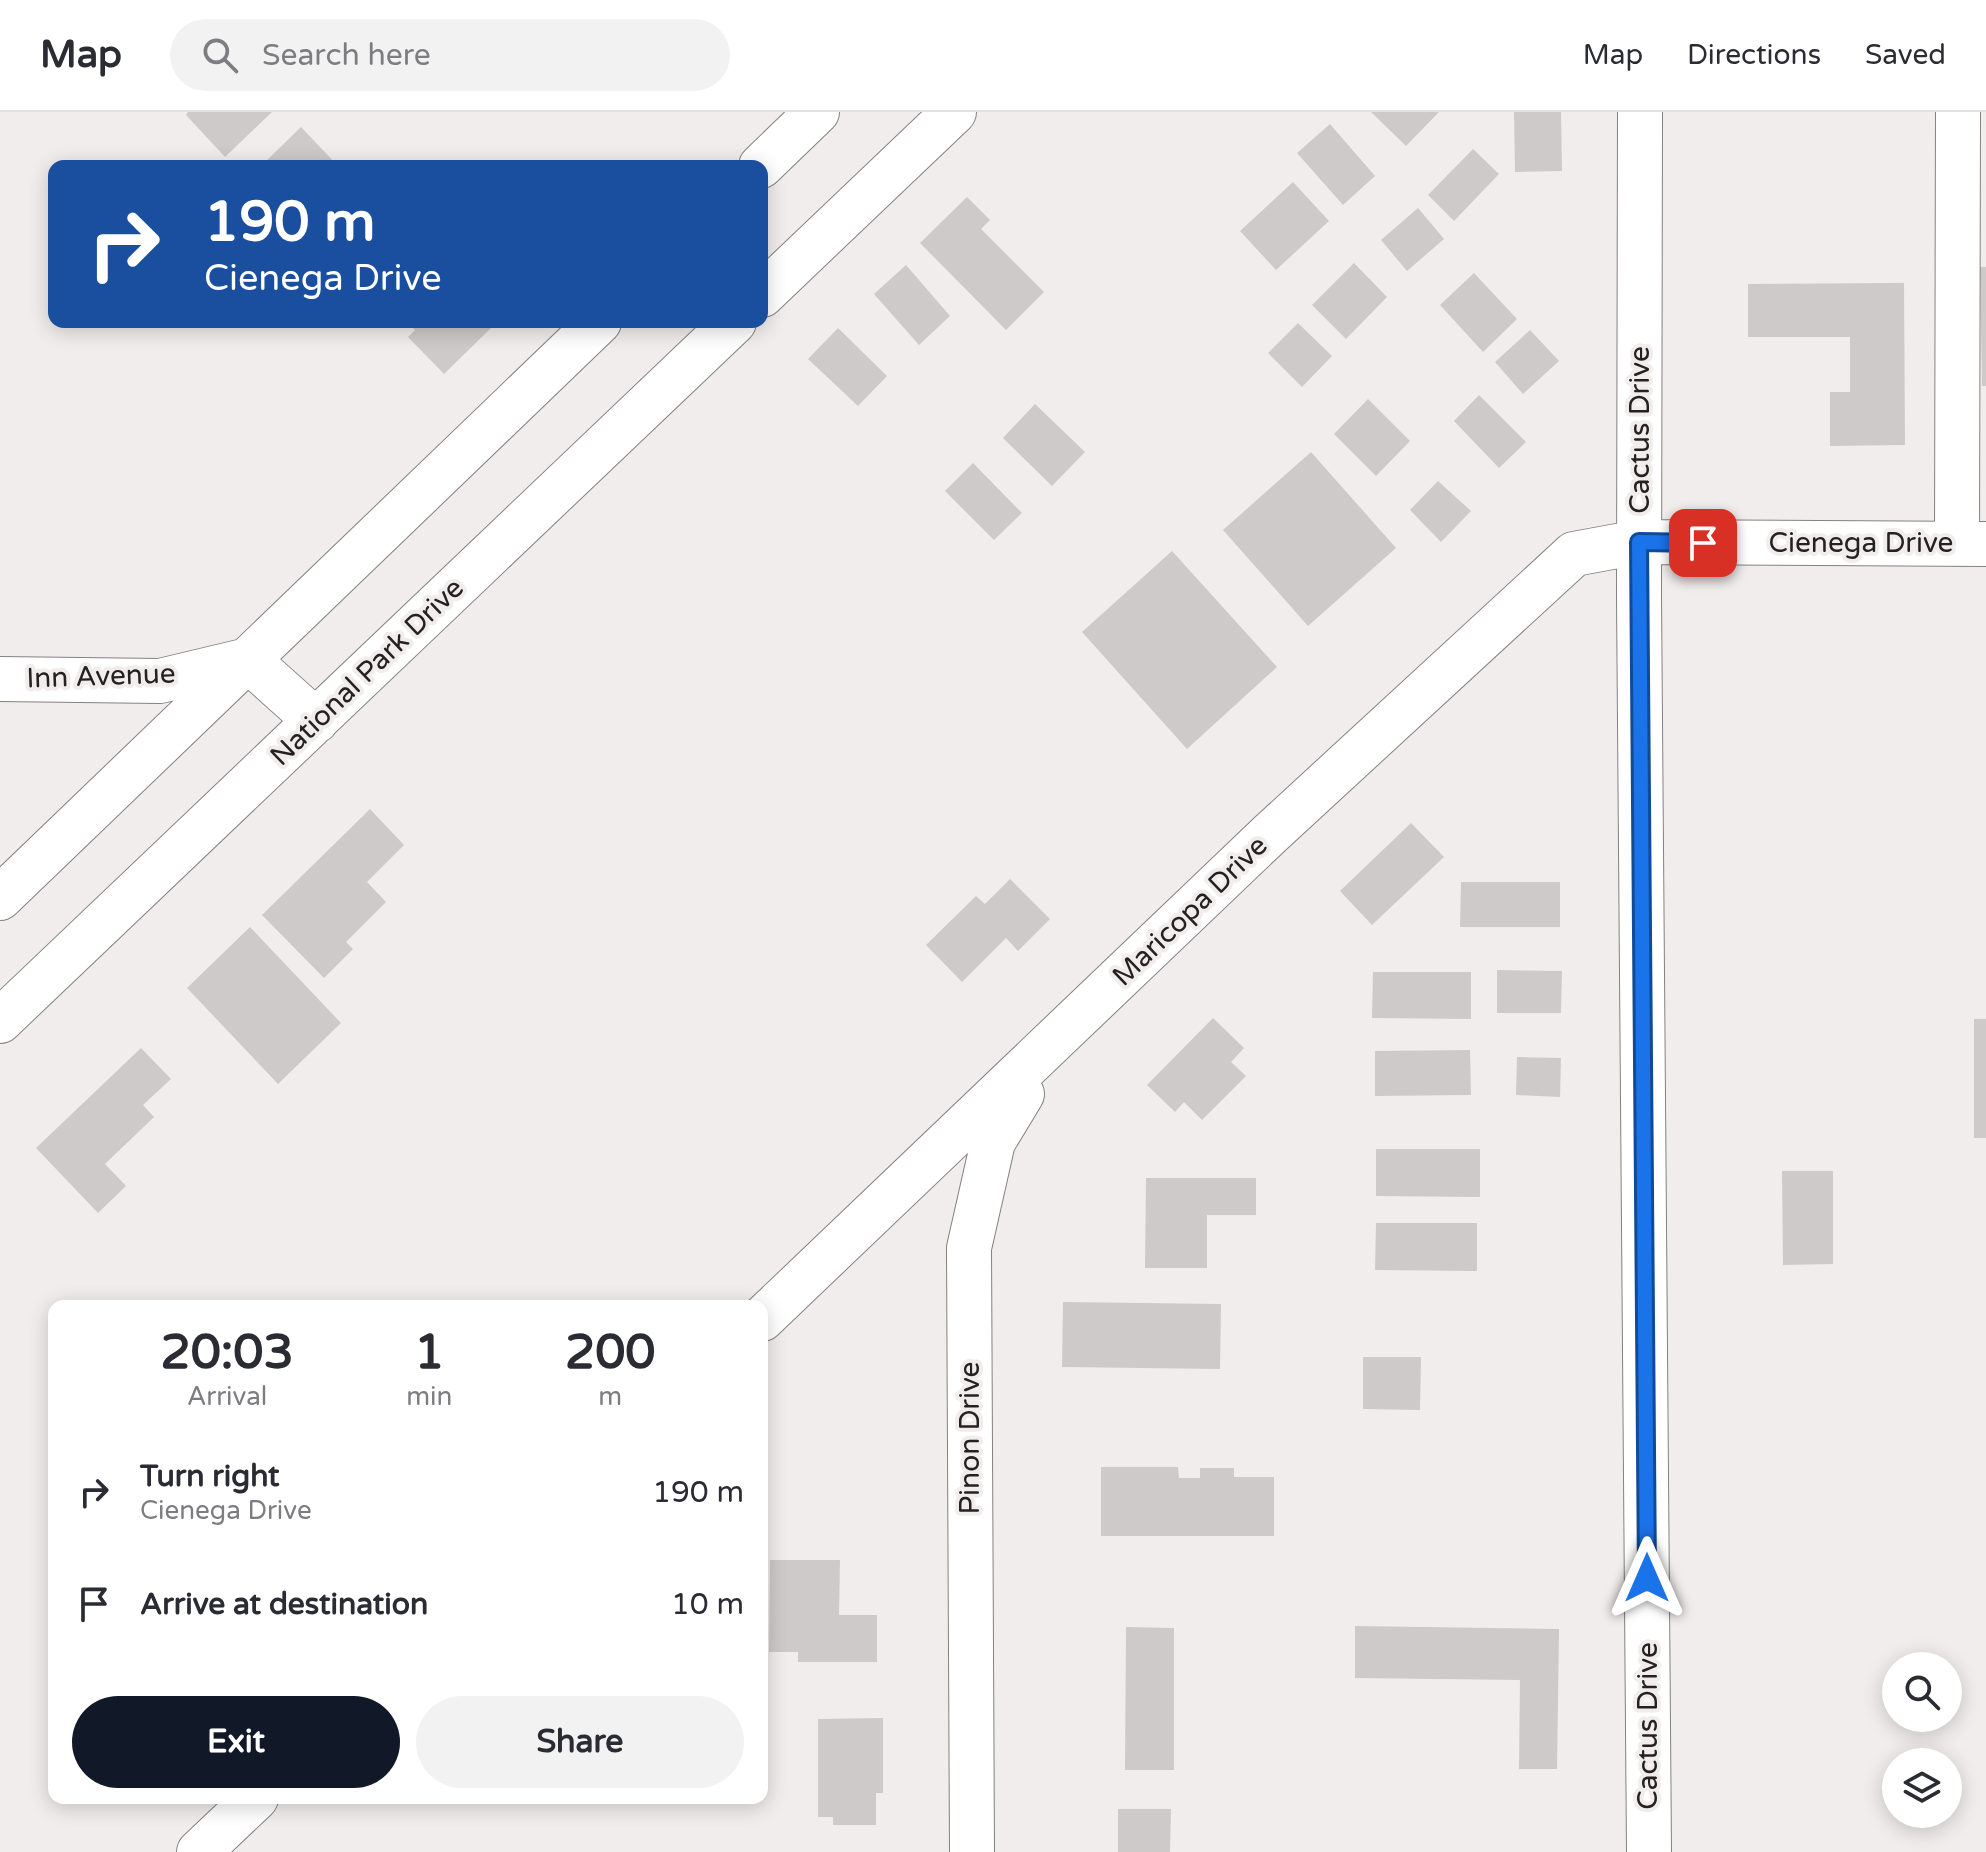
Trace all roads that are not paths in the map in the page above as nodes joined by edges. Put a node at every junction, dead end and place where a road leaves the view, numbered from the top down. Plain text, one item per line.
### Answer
1 (817, 112) edge
2 (954, 112) edge
3 (1640, 112) edge
4 (1958, 112) edge
5 (767, 160) edge
6 (768, 289) edge
7 (593, 328) edge
8 (728, 328) edge
9 (1639, 542) junction
10 (1971, 544) edge
11 (248, 660) junction
12 (0, 679) edge
13 (316, 721) junction
14 (0, 898) edge
15 (0, 1021) edge
16 (1052, 1044) junction
17 (768, 1313) edge
18 (250, 1804) edge
19 (199, 1852) edge
20 (972, 1852) edge
21 (1649, 1852) edge

1 - 5 street
2 - 6 street
3 - 9 street, Cactus Drive
4 - 10 street
7 - 11 street
8 - 13 street, National Park Drive
9 - 10 street, Cienega Drive
9 - 16 street, Maricopa Drive
9 - 21 street, Cactus Drive
11 - 12 street, Inn Avenue
11 - 13 street
11 - 14 street
13 - 15 street, National Park Drive
16 - 17 street, Maricopa Drive
16 - 20 street, Pinon Drive
18 - 19 street

